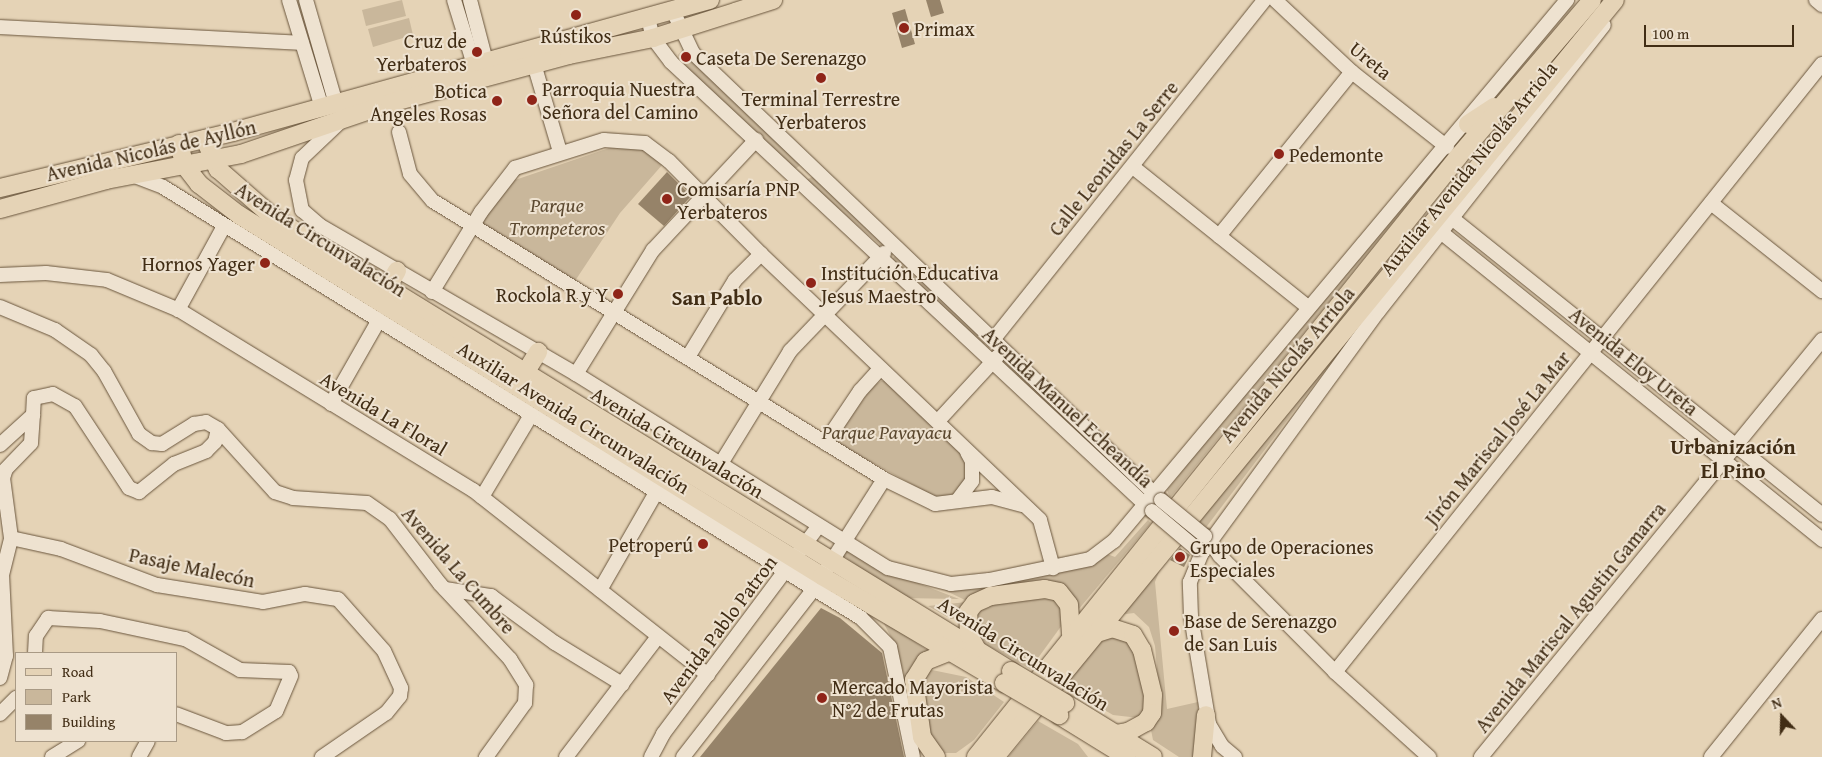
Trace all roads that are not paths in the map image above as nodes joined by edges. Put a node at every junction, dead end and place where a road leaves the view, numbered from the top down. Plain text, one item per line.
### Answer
1 (289, 0) edge
2 (306, 0) edge
3 (454, 0) edge
4 (470, 0) edge
5 (710, 0) edge
6 (774, 0) edge
7 (1264, 0) edge
8 (1275, 0) edge
9 (1567, 0) edge
10 (1615, 0) edge
11 (1621, 0) edge
12 (1816, 0) edge
13 (1587, 4) edge
14 (1822, 5) edge
15 (673, 11) junction
16 (648, 18) junction
17 (0, 27) edge
18 (680, 31) junction
19 (654, 38) junction
20 (302, 43) junction
21 (480, 63) junction
22 (534, 64) junction
23 (1822, 64) edge
24 (1352, 72) junction
25 (1509, 98) junction
26 (334, 110) junction
27 (1468, 124) junction
28 (398, 132) dead end
29 (205, 139) junction
30 (756, 140) junction
31 (179, 144) junction
32 (1448, 147) junction
33 (560, 152) junction
34 (211, 160) junction
35 (808, 164) junction
36 (185, 166) junction
37 (1133, 167) junction
38 (132, 175) junction
39 (794, 178) junction
40 (6, 187) edge
41 (702, 194) junction
42 (1711, 204) junction
43 (0, 210) edge
44 (1454, 219) junction
45 (473, 224) junction
46 (224, 226) junction
47 (1442, 233) junction
48 (1219, 236) junction
49 (892, 244) junction
50 (1489, 248) junction
51 (761, 254) junction
52 (878, 258) junction
53 (1478, 261) junction
54 (397, 271) junction
55 (0, 275) edge
56 (387, 288) junction
57 (1822, 291) edge
58 (432, 292) junction
59 (1556, 301) junction
60 (0, 307) edge
61 (1308, 307) junction
62 (178, 310) junction
63 (613, 310) junction
64 (823, 313) junction
65 (1546, 315) junction
66 (380, 320) junction
67 (1602, 339) junction
68 (993, 340) junction
69 (1822, 340) edge
70 (1004, 351) junction
71 (1592, 351) junction
72 (538, 352) junction
73 (688, 357) junction
74 (990, 363) junction
75 (1638, 368) junction
76 (880, 369) junction
77 (525, 373) junction
78 (576, 374) junction
79 (1628, 381) junction
80 (758, 401) junction
81 (331, 404) junction
82 (33, 415) junction
83 (531, 415) junction
84 (938, 421) junction
85 (1706, 425) junction
86 (218, 429) junction
87 (1696, 437) junction
88 (825, 443) junction
89 (0, 445) edge
90 (1736, 448) junction
91 (966, 449) junction
92 (1725, 461) junction
93 (720, 464) junction
94 (884, 480) junction
95 (661, 485) junction
96 (482, 497) junction
97 (1158, 497) junction
98 (957, 501) junction
99 (1027, 508) junction
100 (1149, 509) junction
101 (1818, 512) edge
102 (1803, 524) junction
103 (818, 527) junction
104 (11, 538) junction
105 (1208, 538) junction
106 (1822, 540) edge
107 (845, 542) junction
108 (806, 544) junction
109 (1200, 551) junction
110 (1220, 556) junction
111 (832, 560) junction
112 (792, 565) junction
113 (1052, 568) junction
114 (818, 582) junction
115 (445, 589) junction
116 (600, 590) junction
117 (1822, 619) edge
118 (1094, 634) junction
119 (1070, 635) junction
120 (657, 638) junction
121 (976, 648) junction
122 (35, 652) edge
123 (951, 652) junction
124 (1335, 672) junction
125 (708, 675) junction
126 (1008, 677) junction
127 (0, 678) edge
128 (622, 684) junction
129 (15, 699) edge
130 (1062, 709) junction
131 (0, 714) edge
132 (178, 715) edge
133 (1206, 715) junction
134 (1115, 734) junction
135 (1094, 737) junction
136 (76, 742) edge
137 (147, 742) edge
138 (52, 757) edge
139 (139, 757) edge
140 (322, 757) edge
141 (486, 757) edge
142 (566, 757) edge
143 (651, 757) edge
144 (683, 757) edge
145 (913, 757) edge
146 (936, 757) edge
147 (976, 757) edge
148 (995, 757) edge
149 (1101, 757) edge
150 (1127, 757) edge
151 (1153, 757) edge
152 (1202, 757) edge
153 (1234, 757) edge
154 (1429, 757) edge
155 (1482, 757) edge
156 (1711, 757) edge

1 - 20 street
2 - 26 street
3 - 21 street
4 - 21 street
5 - 15 main road, Avenida Nicolás de Ayllón
6 - 18 main road, Avenida Nicolás de Ayllón
7 - 37 street, Calle Leonidas La Serre
8 - 24 street, Ureta
9 - 27 street, Auxiliar Avenida Nicolás Arriola
10 - 118 main road, Avenida Nicolás Arriola
11 - 44 street, Auxiliar Avenida Nicolás Arriola
12 - 14 street
13 - 25 main road, Avenida Nicolás Arriola
15 - 16 main road, Avenida Nicolás de Ayllón
15 - 18 street, Avenida Manuel Echeandía
16 - 19 street, Avenida Manuel Echeandía
16 - 21 main road, Avenida Nicolás de Ayllón
17 - 20 street
18 - 19 main road, Avenida Nicolás de Ayllón
18 - 35 street, Avenida Manuel Echeandía
19 - 22 main road, Avenida Nicolás de Ayllón
19 - 30 street, Avenida Manuel Echeandía
20 - 26 street
21 - 26 main road, Avenida Nicolás de Ayllón
22 - 26 main road, Avenida Nicolás de Ayllón
22 - 33 street
23 - 42 street, Jirón Mariscal José La Mar
24 - 32 street, Ureta
24 - 48 street
25 - 27 main road
25 - 119 main road, Avenida Nicolás Arriola
26 - 29 main road, Avenida Nicolás de Ayllón
26 - 34 main road, Avenida Nicolás de Ayllón
26 - 54 street, Auxiliar Avenida Circunvalación
27 - 32 street, Auxiliar Avenida Nicolás Arriola
28 - 45 street
29 - 31 main road, Avenida Nicolás de Ayllón
29 - 34 main road
30 - 39 street, Avenida Manuel Echeandía
30 - 41 street
31 - 36 main road, Avenida Circunvalación
31 - 40 main road, Avenida Nicolás de Ayllón
32 - 61 street, Auxiliar Avenida Nicolás Arriola
33 - 41 street
33 - 45 street
34 - 36 main road, Avenida Nicolás de Ayllón
34 - 56 main road, Avenida Circunvalación
35 - 39 street
35 - 49 street, Avenida Manuel Echeandía
36 - 38 main road, Avenida Nicolás de Ayllón
36 - 95 main road, Avenida Circunvalación
37 - 48 street
37 - 68 street, Calle Leonidas La Serre
38 - 43 main road, Avenida Nicolás de Ayllón
38 - 46 street, Auxiliar Avenida Circunvalación
39 - 52 street, Avenida Manuel Echeandía
41 - 51 street
41 - 63 street
42 - 57 street
42 - 67 street, Jirón Mariscal José La Mar
44 - 47 street, Auxiliar Avenida Nicolás Arriola
44 - 50 street, Avenida Eloy Ureta
45 - 58 street
45 - 63 street
46 - 62 street
46 - 66 street, Auxiliar Avenida Circunvalación
47 - 53 street, Avenida Eloy Ureta
47 - 105 street, Auxiliar Avenida Nicolás Arriola
48 - 61 street
49 - 52 street
49 - 68 street, Avenida Manuel Echeandía
50 - 53 street
50 - 59 street, Avenida Eloy Ureta
51 - 64 street
51 - 73 street
52 - 64 street
52 - 74 street, Avenida Manuel Echeandía
53 - 65 street, Avenida Eloy Ureta
54 - 56 main road
54 - 58 street, Auxiliar Avenida Circunvalación
55 - 62 street, Avenida La Floral
56 - 77 main road, Avenida Circunvalación
58 - 72 street, Auxiliar Avenida Circunvalación
59 - 65 street
59 - 67 street, Avenida Eloy Ureta
60 - 86 street
61 - 97 street, Auxiliar Avenida Nicolás Arriola
62 - 81 street, Avenida La Floral
63 - 73 street
63 - 78 street
64 - 76 street
64 - 80 street
65 - 71 street, Avenida Eloy Ureta
66 - 81 street
66 - 83 street, Auxiliar Avenida Circunvalación
67 - 71 street, Jirón Mariscal José La Mar
67 - 75 street, Avenida Eloy Ureta
68 - 70 street, Avenida Manuel Echeandía
69 - 90 street, Avenida Mariscal Agustin Gamarra
70 - 74 street
70 - 97 street, Avenida Manuel Echeandía
71 - 79 street, Avenida Eloy Ureta
71 - 124 street, Jirón Mariscal José La Mar
72 - 77 main road
72 - 78 street, Auxiliar Avenida Circunvalación
73 - 80 street
74 - 84 street
74 - 100 street, Avenida Manuel Echeandía
75 - 79 street
75 - 85 street, Avenida Eloy Ureta
76 - 84 street
76 - 88 street
77 - 108 main road, Avenida Circunvalación
78 - 93 street, Auxiliar Avenida Circunvalación
79 - 87 street, Avenida Eloy Ureta
80 - 88 street
80 - 93 street
81 - 96 street, Avenida La Floral
82 - 86 street
82 - 89 street
82 - 104 street
83 - 95 street, Auxiliar Avenida Circunvalación
83 - 96 street
84 - 91 street
85 - 87 street
85 - 90 street, Avenida Eloy Ureta
86 - 115 street, Avenida La Cumbre
87 - 92 street, Avenida Eloy Ureta
88 - 94 street
90 - 92 street, Avenida Mariscal Agustin Gamarra
90 - 101 street, Avenida Eloy Ureta
91 - 98 street
91 - 99 street
92 - 102 street, Avenida Eloy Ureta
92 - 155 street, Avenida Mariscal Agustin Gamarra
93 - 103 street, Auxiliar Avenida Circunvalación
94 - 98 street
94 - 107 street
95 - 112 main road, Avenida Circunvalación
95 - 116 street
96 - 116 street, Avenida La Floral
97 - 100 street, Auxiliar Avenida Nicolás Arriola
97 - 105 street, Avenida Manuel Echeandía, bridge
98 - 99 street
99 - 113 street
100 - 109 street, Avenida Manuel Echeandía, bridge
100 - 113 street, Auxiliar Avenida Circunvalación
101 - 102 street
102 - 106 street, Avenida Eloy Ureta
103 - 107 street, Auxiliar Avenida Circunvalación
103 - 108 street, Avenida Pablo Patron
104 - 127 street
104 - 140 street, Pasaje Malecón
105 - 109 street, Auxiliar Avenida Nicolás Arriola
105 - 110 street, Avenida Manuel Echeandía
107 - 111 street
107 - 113 street, Auxiliar Avenida Circunvalación
108 - 111 main road, Avenida Circunvalación
108 - 112 street, Avenida Pablo Patron
109 - 110 street, Avenida Manuel Echeandía
109 - 133 street
110 - 124 street, Avenida Manuel Echeandía
111 - 114 street
111 - 121 main road, Avenida Circunvalación
112 - 114 main road, Avenida Circunvalación
112 - 125 street, Avenida Pablo Patron
114 - 123 main road, Avenida Circunvalación
114 - 144 street
114 - 145 street
115 - 128 street
115 - 141 street, Avenida La Cumbre
116 - 120 street, Avenida La Floral
117 - 156 street
118 - 134 main road
118 - 148 main road, Avenida Nicolás Arriola
119 - 121 main road
119 - 147 main road, Avenida Nicolás Arriola
120 - 125 street, Avenida La Floral
120 - 128 street
121 - 126 main road, Avenida Circunvalación
122 - 132 street
123 - 126 main road, Avenida Circunvalación
123 - 146 main road
124 - 154 street, Avenida Manuel Echeandía
125 - 143 street, Avenida Pablo Patron
126 - 130 main road, Avenida Circunvalación, bridge
128 - 142 street
129 - 131 street
130 - 134 main road, Avenida Circunvalación
130 - 135 main road, Avenida Circunvalación
133 - 152 main road
133 - 153 street
134 - 151 main road, Avenida Circunvalación
135 - 149 main road
135 - 150 main road, Avenida Circunvalación
136 - 138 street
137 - 139 street

